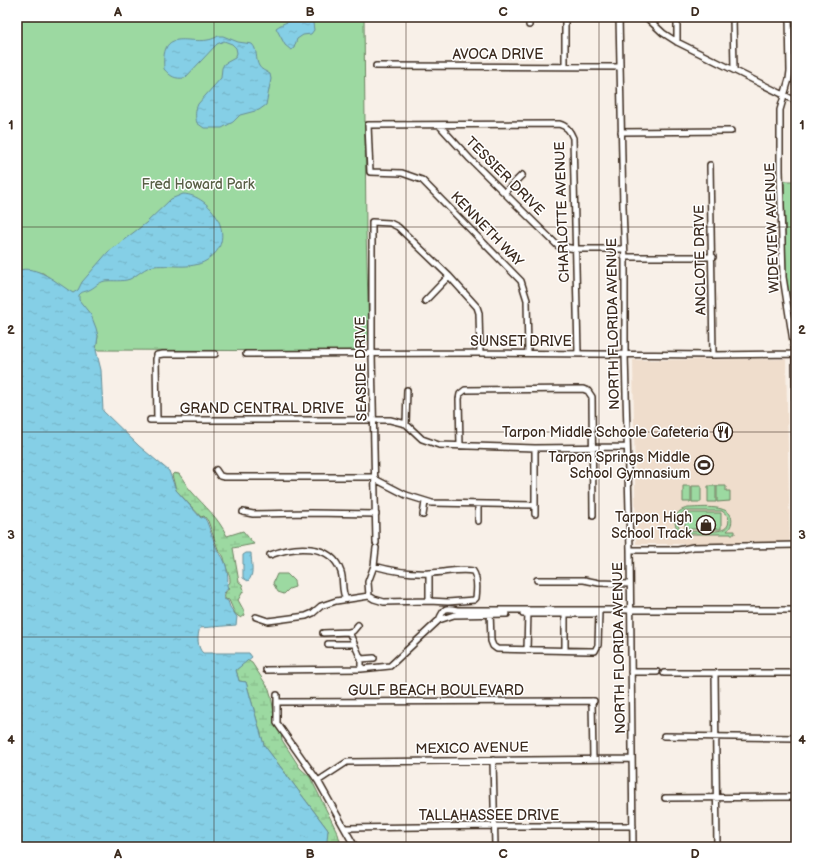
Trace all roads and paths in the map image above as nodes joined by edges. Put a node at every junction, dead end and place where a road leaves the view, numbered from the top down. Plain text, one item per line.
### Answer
1 (529, 17) edge
2 (565, 17) edge
3 (619, 17) edge
4 (646, 17) edge
5 (677, 17) edge
6 (733, 17) edge
7 (789, 17) edge
8 (529, 25) dead end
9 (677, 42) junction
10 (376, 66) dead end
11 (565, 66) junction
12 (620, 67) junction
13 (734, 70) junction
14 (785, 95) junction
15 (796, 101) edge
16 (439, 125) junction
17 (731, 131) dead end
18 (621, 132) junction
19 (710, 165) dead end
20 (370, 172) joint
21 (522, 175) dead end
22 (505, 192) junction
23 (576, 249) junction
24 (624, 249) junction
25 (624, 257) junction
26 (712, 257) junction
27 (449, 276) junction
28 (425, 301) dead end
29 (480, 353) junction
30 (528, 353) junction
31 (578, 353) junction
32 (215, 354) dead end
33 (246, 354) dead end
34 (372, 354) junction
35 (625, 354) junction
36 (796, 354) edge
37 (713, 355) junction
38 (407, 390) dead end
39 (150, 420) dead end
40 (157, 420) junction
41 (374, 420) junction
42 (406, 424) junction
43 (460, 446) junction
44 (592, 447) junction
45 (627, 447) junction
46 (535, 448) junction
47 (796, 462) edge
48 (216, 470) dead end
49 (375, 478) junction
50 (425, 502) junction
51 (478, 504) junction
52 (535, 504) junction
53 (242, 512) dead end
54 (376, 514) junction
55 (535, 514) dead end
56 (423, 515) dead end
57 (593, 515) dead end
58 (478, 521) dead end
59 (796, 545) edge
60 (630, 550) junction
61 (270, 555) dead end
62 (374, 566) junction
63 (429, 573) junction
64 (537, 580) dead end
65 (630, 584) junction
66 (369, 596) junction
67 (346, 599) junction
68 (474, 600) junction
69 (429, 601) junction
70 (630, 610) junction
71 (796, 610) edge
72 (453, 612) junction
73 (474, 612) junction
74 (490, 612) junction
75 (528, 612) junction
76 (565, 612) junction
77 (599, 612) junction
78 (256, 617) dead end
79 (439, 620) junction
80 (358, 625) dead end
81 (349, 632) junction
82 (323, 633) dead end
83 (328, 644) dead end
84 (354, 644) junction
85 (527, 650) junction
86 (565, 650) junction
87 (374, 658) dead end
88 (361, 659) junction
89 (361, 669) junction
90 (266, 670) dead end
91 (631, 672) junction
92 (657, 672) dead end
93 (664, 673) dead end
94 (714, 674) junction
95 (796, 674) edge
96 (277, 695) dead end
97 (277, 702) junction
98 (664, 736) dead end
99 (715, 736) junction
100 (796, 738) edge
101 (593, 759) junction
102 (632, 759) junction
103 (493, 760) junction
104 (318, 781) junction
105 (796, 797) edge
106 (665, 798) dead end
107 (716, 798) junction
108 (495, 826) junction
109 (633, 826) junction
110 (346, 828) junction
111 (355, 847) edge
112 (494, 847) edge
113 (633, 847) edge
114 (717, 847) edge

1 - 8 street
2 - 11 street
3 - 12 street, NORTH FLORIDA AVENUE
4 - 9 street
5 - 9 street
6 - 13 street
7 - 14 street, WIDEVIEW AVENUE
9 - 13 street
10 - 11 street, AVOCA DRIVE
11 - 12 street, AVOCA DRIVE
12 - 18 street, NORTH FLORIDA AVENUE
13 - 14 street
14 - 15 street
14 - 36 street, WIDEVIEW AVENUE
16 - 20 street, CHARLOTTE AVENUE
16 - 22 street, TESSIER DRIVE
16 - 23 street, CHARLOTTE AVENUE
17 - 18 street
18 - 24 street, NORTH FLORIDA AVENUE
19 - 26 street, ANCLOTE DRIVE
20 - 30 street, KENNETH WAY
21 - 22 street
22 - 23 street, TESSIER DRIVE
23 - 24 street, TESSIER DRIVE
23 - 31 street, CHARLOTTE AVENUE
24 - 25 street, NORTH FLORIDA AVENUE
25 - 26 street
25 - 35 street, NORTH FLORIDA AVENUE
26 - 37 street, ANCLOTE DRIVE
27 - 28 street
27 - 29 street
27 - 34 street, SEASIDE DRIVE
29 - 30 street, SUNSET DRIVE
29 - 34 street, SUNSET DRIVE
30 - 31 street, SUNSET DRIVE
31 - 35 street, SUNSET DRIVE
32 - 40 street
33 - 34 street, SUNSET DRIVE
34 - 41 street, SEASIDE DRIVE
35 - 37 street, SUNSET DRIVE
35 - 45 street, NORTH FLORIDA AVENUE
36 - 37 street, SUNSET DRIVE
36 - 47 street, WIDEVIEW AVENUE
38 - 42 street
39 - 40 street, GRAND CENTRAL DRIVE
40 - 41 street, GRAND CENTRAL DRIVE
41 - 42 street, GRAND CENTRAL DRIVE
41 - 49 street, SEASIDE DRIVE
42 - 43 street
43 - 44 street
43 - 46 street
44 - 45 street
44 - 46 street
44 - 57 street
45 - 60 street, NORTH FLORIDA AVENUE
46 - 52 street
48 - 49 street
49 - 50 street
49 - 54 street, SEASIDE DRIVE
50 - 51 street
50 - 56 street
51 - 52 street
51 - 58 street
52 - 55 street
53 - 54 street
54 - 62 street, SEASIDE DRIVE
59 - 60 street
60 - 65 street, NORTH FLORIDA AVENUE
61 - 67 street
62 - 63 street
62 - 66 street, SEASIDE DRIVE
63 - 68 street
63 - 69 street
64 - 65 street
65 - 70 street, NORTH FLORIDA AVENUE
66 - 67 street
66 - 69 street
67 - 78 street
68 - 69 street
68 - 73 street
70 - 71 street
70 - 77 street
70 - 91 street, NORTH FLORIDA AVENUE
72 - 73 street
72 - 79 street
72 - 79 street
73 - 74 street
74 - 75 street
74 - 85 street
75 - 76 street
75 - 85 street
76 - 77 street
76 - 86 street
77 - 86 street
79 - 89 street
80 - 81 street
81 - 82 street
81 - 84 street
83 - 84 street
84 - 88 street
85 - 86 street
87 - 88 street
88 - 89 street
89 - 90 street
91 - 92 street
91 - 102 street, NORTH FLORIDA AVENUE
93 - 94 street
94 - 95 street
94 - 99 street
96 - 97 street
97 - 101 street, GULF BEACH BOULEVARD
97 - 104 street
98 - 99 street
99 - 100 street
99 - 107 street
101 - 102 street, MEXICO AVENUE
101 - 103 street, MEXICO AVENUE
102 - 109 street, NORTH FLORIDA AVENUE
103 - 104 street, MEXICO AVENUE
103 - 108 street
104 - 110 street
105 - 107 street
106 - 107 street
107 - 114 street
108 - 109 street, TALLAHASSEE DRIVE
108 - 110 street, TALLAHASSEE DRIVE
108 - 112 street
109 - 113 street, NORTH FLORIDA AVENUE
110 - 111 street

